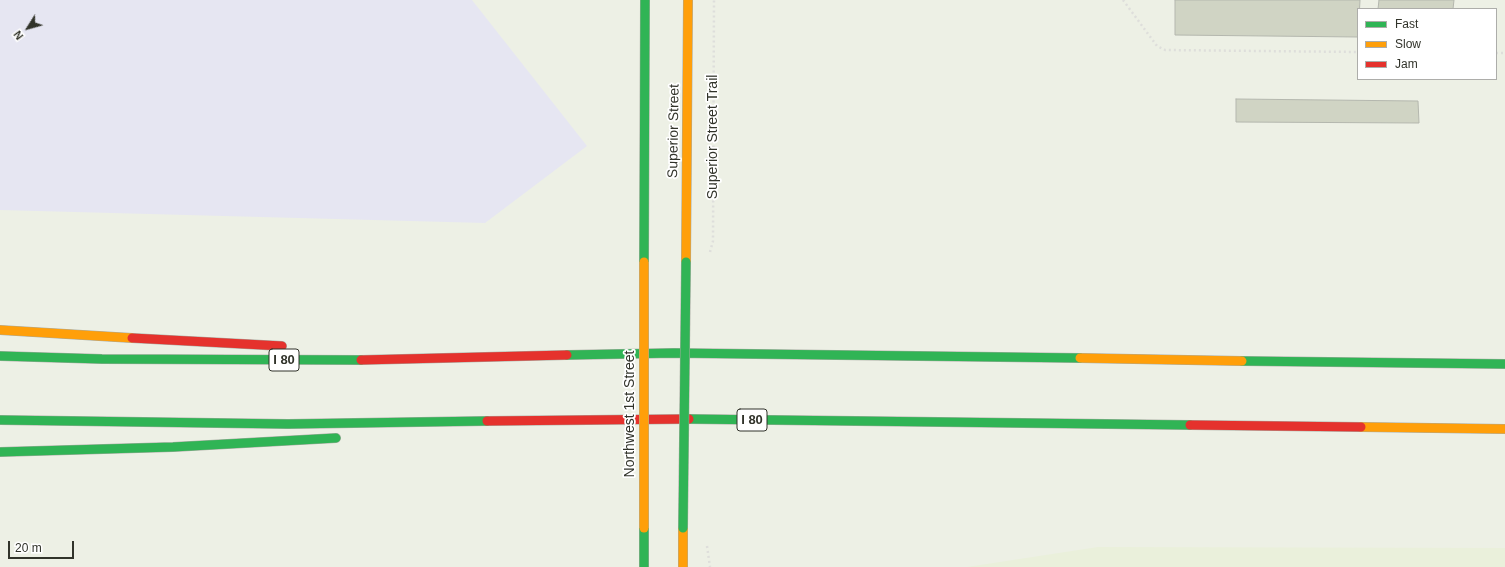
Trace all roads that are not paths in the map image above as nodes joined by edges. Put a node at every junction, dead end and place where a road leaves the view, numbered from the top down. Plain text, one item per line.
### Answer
1 (645, 0) edge
2 (688, 0) edge
3 (644, 262) joint
4 (0, 330) edge
5 (292, 346) dead end
6 (401, 350) dead end
7 (0, 356) edge
8 (568, 356) junction
9 (1505, 364) edge
10 (0, 420) edge
11 (539, 422) junction
12 (1505, 429) edge
13 (422, 432) dead end
14 (344, 437) dead end
15 (0, 452) edge
16 (644, 567) edge
17 (683, 567) edge

1 - 3 main road, Superior Street
2 - 17 main road, Superior Street, bridge
3 - 16 main road, Northwest 1st Street, bridge
4 - 5 main road
6 - 8 main road
7 - 8 main road, I 80
8 - 9 main road, I 80
10 - 11 main road, I 80
11 - 12 main road, I 80
11 - 13 main road
14 - 15 main road

